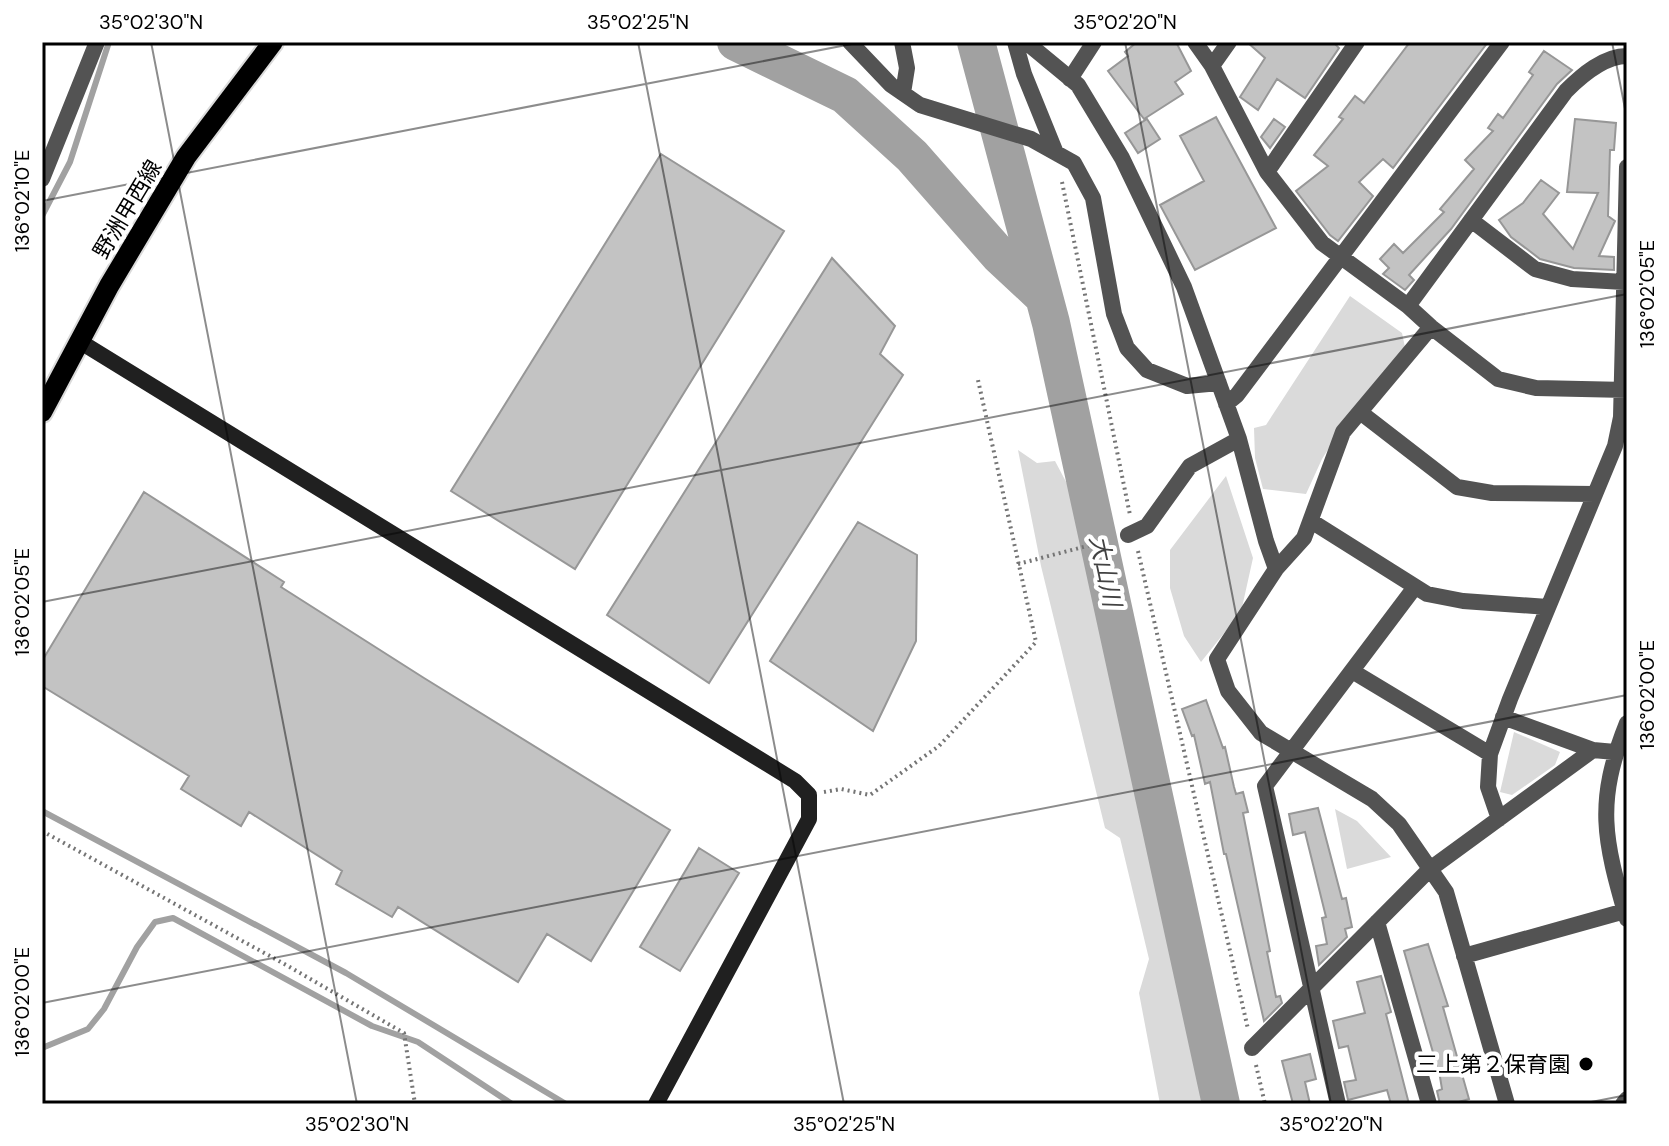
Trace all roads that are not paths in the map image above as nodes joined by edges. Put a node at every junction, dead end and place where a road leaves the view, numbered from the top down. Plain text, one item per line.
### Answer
1 (97, 42) edge
2 (273, 42) edge
3 (850, 42) edge
4 (902, 42) edge
5 (1015, 42) edge
6 (1026, 42) edge
7 (1094, 42) edge
8 (1195, 42) edge
9 (1229, 42) edge
10 (1357, 42) edge
11 (1502, 42) edge
12 (1625, 42) edge
13 (1627, 58) edge
14 (1212, 66) junction
15 (1070, 79) junction
16 (903, 93) junction
17 (1056, 153) junction
18 (1627, 167) edge
19 (1267, 172) junction
20 (42, 179) edge
21 (1471, 220) junction
22 (1341, 257) junction
23 (1624, 282) junction
24 (1408, 306) junction
25 (1431, 327) junction
26 (79, 341) junction
27 (1219, 383) junction
28 (1624, 390) edge
29 (1226, 404) junction
30 (42, 412) edge
31 (1360, 412) junction
32 (1239, 439) junction
33 (1595, 494) junction
34 (1311, 521) junction
35 (1131, 534) road end
36 (1276, 569) junction
37 (1415, 587) junction
38 (1548, 607) junction
39 (1352, 671) junction
40 (1503, 717) junction
41 (1627, 723) edge
42 (1593, 750) junction
43 (1292, 751) junction
44 (1615, 752) junction
45 (1490, 754) junction
46 (1499, 819) junction
47 (1430, 869) junction
48 (1625, 904) edge
49 (1377, 922) junction
50 (1464, 956) junction
51 (1312, 988) junction
52 (1252, 1048) road end
53 (1627, 1099) edge
54 (656, 1104) edge
55 (1338, 1104) edge
56 (1429, 1104) edge
57 (1507, 1104) edge
58 (1623, 1104) edge

1 - 20 street
2 - 26 main road, 野洲甲西線
3 - 16 street
4 - 16 street
5 - 17 street
6 - 15 street
7 - 15 street
8 - 14 street
9 - 14 street
10 - 19 street
11 - 22 street
12 - 13 street
13 - 21 street
14 - 19 street
15 - 27 street
16 - 17 street
17 - 27 street
18 - 23 street
19 - 22 street
21 - 23 street
21 - 24 street
22 - 24 street
22 - 29 street
23 - 28 street
24 - 25 street
25 - 28 street
25 - 31 street
26 - 30 main road, 野洲甲西線
26 - 54 street
27 - 29 street
28 - 33 street
29 - 32 street
31 - 33 street
31 - 34 street
32 - 35 street
32 - 36 street
33 - 38 street
34 - 36 street
34 - 37 street
36 - 43 street
37 - 38 street
37 - 39 street
38 - 40 street
39 - 43 street
39 - 45 street
40 - 42 street
40 - 45 street
41 - 44 street
42 - 44 street
42 - 46 street
43 - 47 street
43 - 51 street
44 - 48 street
45 - 46 street
46 - 47 street
47 - 49 street
47 - 50 street
48 - 50 street
49 - 51 street
49 - 56 street
50 - 57 street
51 - 52 street
51 - 55 street
53 - 58 street

